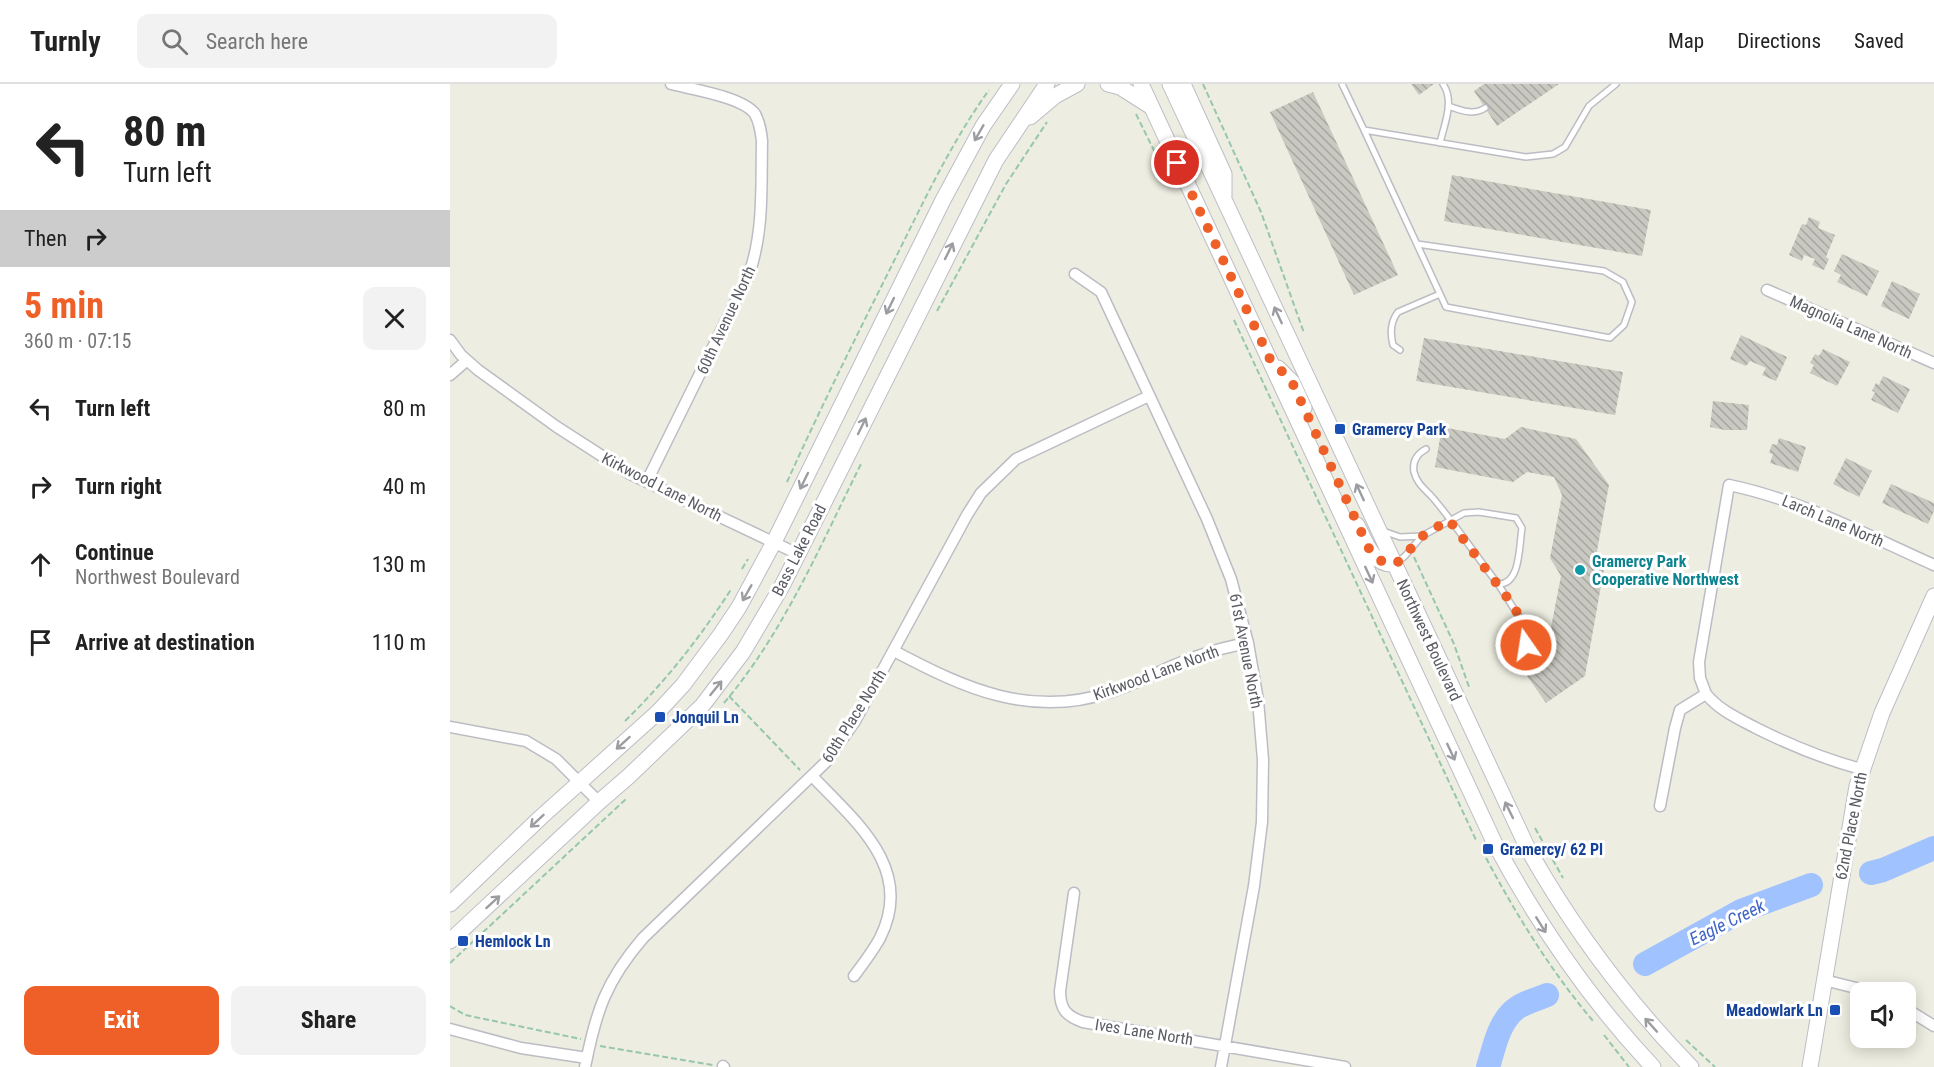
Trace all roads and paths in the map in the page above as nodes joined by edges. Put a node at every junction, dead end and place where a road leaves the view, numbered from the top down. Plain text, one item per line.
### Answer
1 (671, 84) edge
2 (994, 84) edge
3 (1012, 84) edge
4 (1047, 84) edge
5 (1077, 84) edge
6 (1108, 84) edge
7 (1141, 84) edge
8 (1170, 84) edge
9 (1183, 84) edge
10 (1203, 84) edge
11 (1342, 84) edge
12 (1443, 84) edge
13 (1616, 84) edge
14 (1151, 106) junction
15 (1448, 106) junction
16 (976, 108) dead end
17 (1485, 108) dead end
18 (1364, 130) junction
19 (1014, 131) junction
20 (1440, 143) junction
21 (1225, 202) junction
22 (1417, 244) junction
23 (1075, 274) dead end
24 (1767, 290) dead end
25 (1440, 294) junction
26 (1305, 338) dead end
27 (450, 340) edge
28 (1400, 350) dead end
29 (1270, 359) junction
30 (466, 361) junction
31 (1934, 363) edge
32 (450, 375) edge
33 (1149, 396) junction
34 (1426, 449) dead end
35 (647, 481) junction
36 (1449, 520) junction
37 (1376, 526) junction
38 (1422, 536) junction
39 (774, 542) junction
40 (798, 554) junction
41 (1414, 557) dead end
42 (1394, 564) junction
43 (1934, 565) edge
44 (1498, 584) junction
45 (1934, 597) edge
46 (1248, 643) junction
47 (1526, 645) dead end
48 (894, 651) junction
49 (1471, 693) dead end
50 (1706, 694) junction
51 (729, 696) dead end
52 (450, 727) edge
53 (1861, 769) junction
54 (813, 777) junction
55 (580, 782) junction
56 (599, 802) junction
57 (1660, 806) dead end
58 (1531, 821) dead end
59 (1565, 882) dead end
60 (1074, 893) dead end
61 (450, 904) edge
62 (450, 941) edge
63 (854, 976) dead end
64 (1824, 980) junction
65 (1850, 986) edge
66 (450, 1006) edge
67 (1916, 1015) edge
68 (1934, 1026) edge
69 (450, 1029) edge
70 (1680, 1033) dead end
71 (590, 1042) junction
72 (1226, 1046) junction
73 (586, 1063) edge
74 (724, 1066) edge
75 (1221, 1067) edge
76 (1345, 1067) edge
77 (1653, 1067) edge
78 (1691, 1067) edge
79 (1715, 1067) edge
80 (1810, 1067) edge

1 - 35 street, 60th Avenue North
2 - 16 path
3 -> 39 main road, Bass Lake Road
4 - 19 main road, Bass Lake Road
5 - 19 main road
6 - 14 main road
7 - 14 main road, Northwest Boulevard
8 - 21 main road, Northwest Boulevard
9 - 21 main road
10 - 26 path
11 - 18 lane
12 - 15 lane
13 - 20 lane
14 - 29 main road, Northwest Boulevard
15 - 17 lane
15 - 20 lane
18 - 20 lane
18 - 22 lane
40 -> 19 main road, Bass Lake Road
37 -> 21 main road, Northwest Boulevard
22 - 25 lane
22 - 25 lane
23 - 33 street, 61st Avenue North
24 - 31 street, Magnolia Lane North
25 - 28 lane
27 - 30 street, Kirkwood Lane North
29 - 42 main road
29 -> 77 main road, Northwest Boulevard
30 - 32 street
30 - 35 street, Kirkwood Lane North
33 - 46 street, 61st Avenue North
33 - 48 street, 60th Place North
34 - 36 lane
35 - 39 street, Kirkwood Lane North
36 - 38 lane
36 - 44 lane
36 - 44 lane
37 - 38 lane
37 - 42 main road, Northwest Boulevard
38 - 42 lane
39 - 40 street, Kirkwood Lane North
39 -> 55 main road, Bass Lake Road
56 -> 40 main road, Bass Lake Road
41 - 49 path
78 -> 42 main road, Northwest Boulevard
43 - 50 street, Larch Lane North
44 - 47 lane
45 - 53 main road, 62nd Place North
46 - 48 street, Kirkwood Lane North
46 - 72 street, 61st Avenue North
48 - 54 street, 60th Place North
50 - 53 street
50 - 57 street
51 - 54 path
52 - 55 street
53 - 64 main road, 62nd Place North
54 - 63 street
54 - 71 street, 60th Place North
55 - 56 street
55 -> 61 main road, Bass Lake Road
62 -> 56 main road, Bass Lake Road
58 - 59 path
60 - 72 street, Ives Lane North
64 - 65 street
64 - 80 main road, 62nd Place North
66 - 71 path
67 - 68 street
69 - 73 street
70 - 79 path
71 - 73 street, 60th Place North
71 - 74 path
72 - 75 street, 61st Avenue North
72 - 76 street, Ives Lane North

